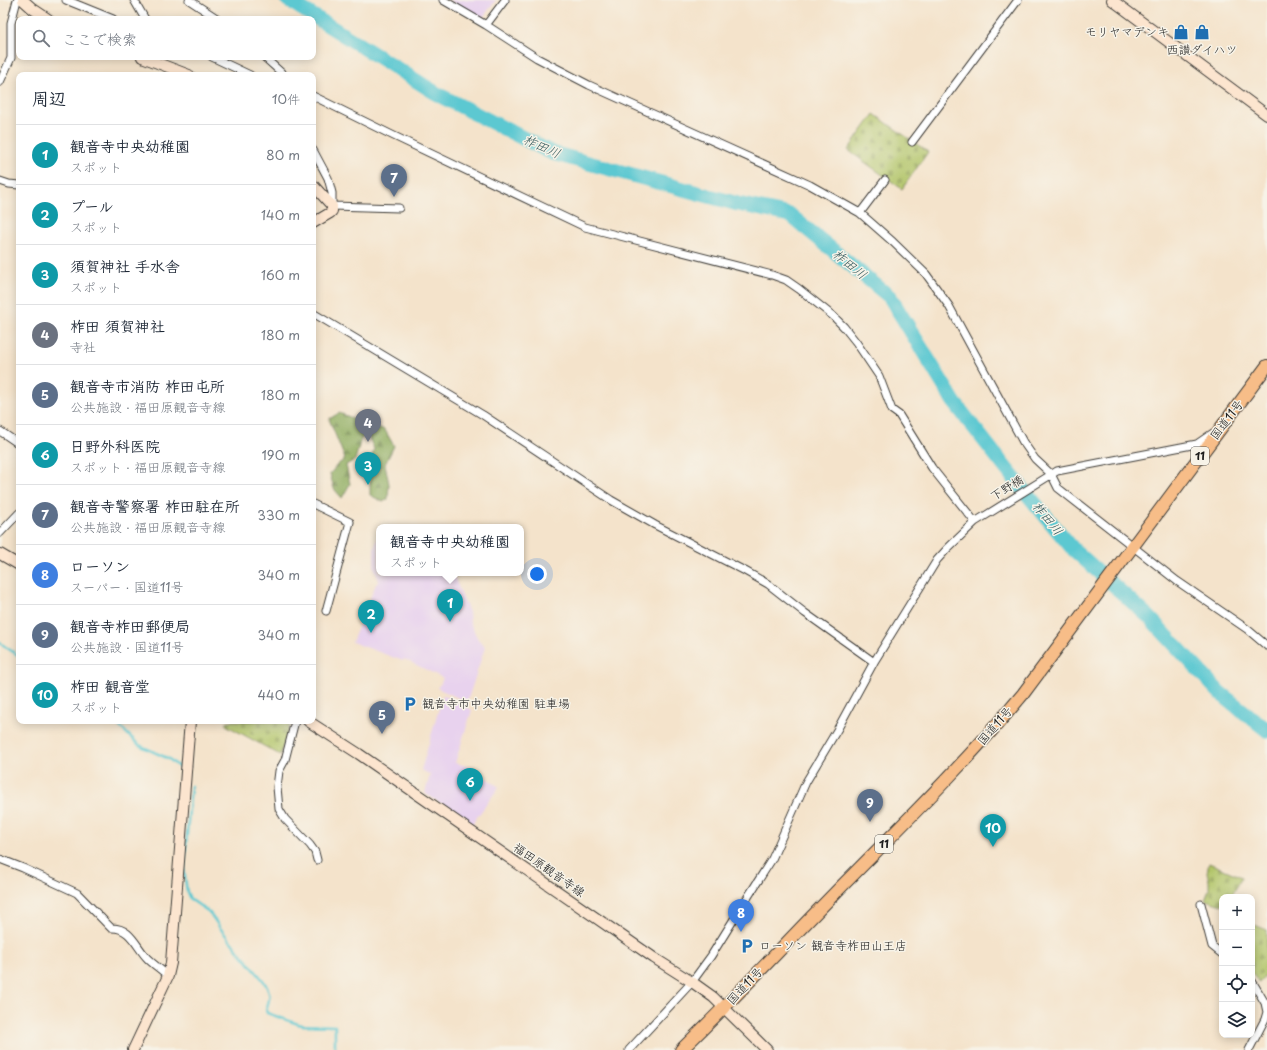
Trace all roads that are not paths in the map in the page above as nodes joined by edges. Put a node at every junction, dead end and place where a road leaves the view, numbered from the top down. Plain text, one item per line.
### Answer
1 (17, 0) edge
2 (23, 0) edge
3 (66, 0) edge
4 (134, 0) edge
5 (189, 0) edge
6 (443, 0) edge
7 (505, 0) edge
8 (1018, 0) edge
9 (1112, 0) edge
10 (44, 16) edge
11 (106, 16) edge
12 (142, 16) edge
13 (213, 16) edge
14 (486, 25) junction
15 (150, 60) edge
16 (218, 60) edge
17 (267, 60) edge
18 (181, 72) edge
19 (244, 72) edge
20 (281, 72) edge
21 (0, 82) edge
22 (316, 98) edge
23 (1267, 115) edge
24 (912, 142) dead end
25 (316, 156) edge
26 (884, 180) dead end
27 (0, 181) edge
28 (16, 185) edge
29 (316, 189) edge
30 (332, 206) junction
31 (399, 208) dead end
32 (860, 213) junction
33 (316, 221) edge
34 (316, 315) edge
35 (1267, 366) edge
36 (1220, 428) junction
37 (0, 431) edge
38 (16, 442) edge
39 (1051, 474) junction
40 (316, 505) edge
41 (16, 516) edge
42 (975, 522) junction
43 (0, 534) edge
44 (1133, 546) junction
45 (0, 554) edge
46 (16, 563) edge
47 (326, 611) dead end
48 (1267, 646) edge
49 (874, 662) junction
50 (190, 724) edge
51 (294, 724) edge
52 (313, 724) edge
53 (0, 859) edge
54 (317, 860) dead end
55 (1201, 904) dead end
56 (1219, 952) edge
57 (168, 976) junction
58 (692, 982) junction
59 (1255, 986) edge
60 (1266, 1004) edge
61 (724, 1008) junction
62 (133, 1050) edge
63 (629, 1050) edge
64 (681, 1050) edge
65 (767, 1050) edge
66 (1249, 1050) edge

1 - 21 street
2 - 10 main road
3 - 11 street
4 - 12 street
5 - 13 street
6 - 14 street
7 - 14 street
8 - 24 street
9 - 23 main road
14 - 32 street
15 - 18 main road
16 - 19 street
17 - 20 street
22 - 42 street
25 - 30 street
26 - 32 street
27 - 28 street
29 - 30 main road
30 - 31 street
30 - 33 main road
32 - 39 street
34 - 49 street
35 - 36 highway, 国道11号 / 11
36 - 39 street, 下野橋
36 - 44 highway, 国道11号 / 11
37 - 38 street
39 - 42 street, 下野橋
39 - 44 street
40 - 47 street
41 - 43 street
42 - 49 street, 下野橋
44 - 48 street
44 - 61 highway, 国道11号 / 11
45 - 46 main road
49 - 58 street, 下野橋
50 - 57 main road
51 - 54 street
52 - 58 main road, 福田原観音寺線
53 - 57 street
55 - 56 street
57 - 62 main road
58 - 61 main road, 福田原観音寺線
58 - 63 street, 下野橋
59 - 60 street
60 - 66 street
61 - 64 highway, 国道11号 / 11
61 - 65 main road, 福田原観音寺線

